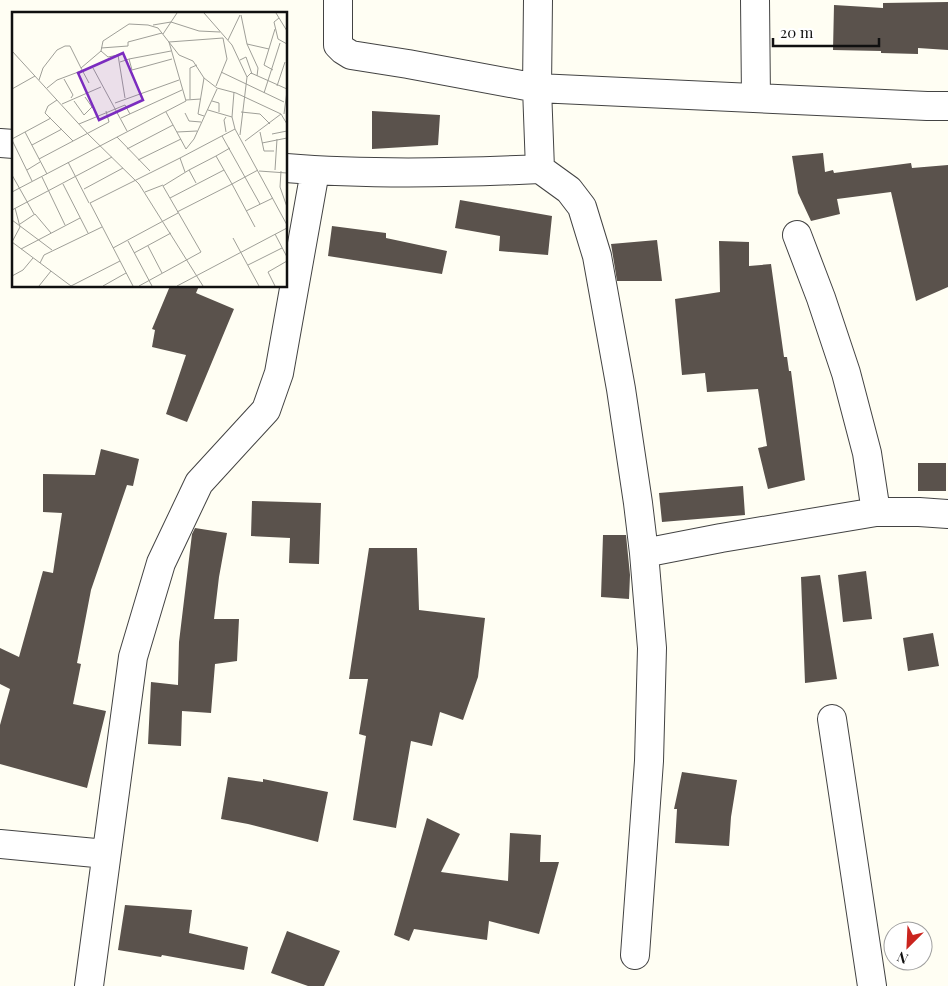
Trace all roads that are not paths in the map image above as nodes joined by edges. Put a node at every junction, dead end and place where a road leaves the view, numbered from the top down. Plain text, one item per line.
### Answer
1 (338, 0) edge
2 (538, 0) edge
3 (755, 0) edge
4 (537, 88) junction
5 (756, 98) junction
6 (948, 106) edge
7 (288, 168) edge
8 (540, 169) junction
9 (315, 171) junction
10 (797, 234) dead end
11 (876, 512) junction
12 (948, 514) edge
13 (644, 554) junction
14 (832, 719) dead end
15 (0, 844) edge
16 (106, 854) junction
17 (635, 955) dead end
18 (89, 986) edge
19 (872, 986) edge

1 - 4 street
2 - 4 street
3 - 5 street
4 - 5 street
4 - 8 street
5 - 6 street
7 - 9 street
8 - 9 street
8 - 13 street
9 - 16 street
10 - 11 street
11 - 12 street
11 - 13 street
13 - 17 street
14 - 19 street
15 - 16 street
16 - 18 street

